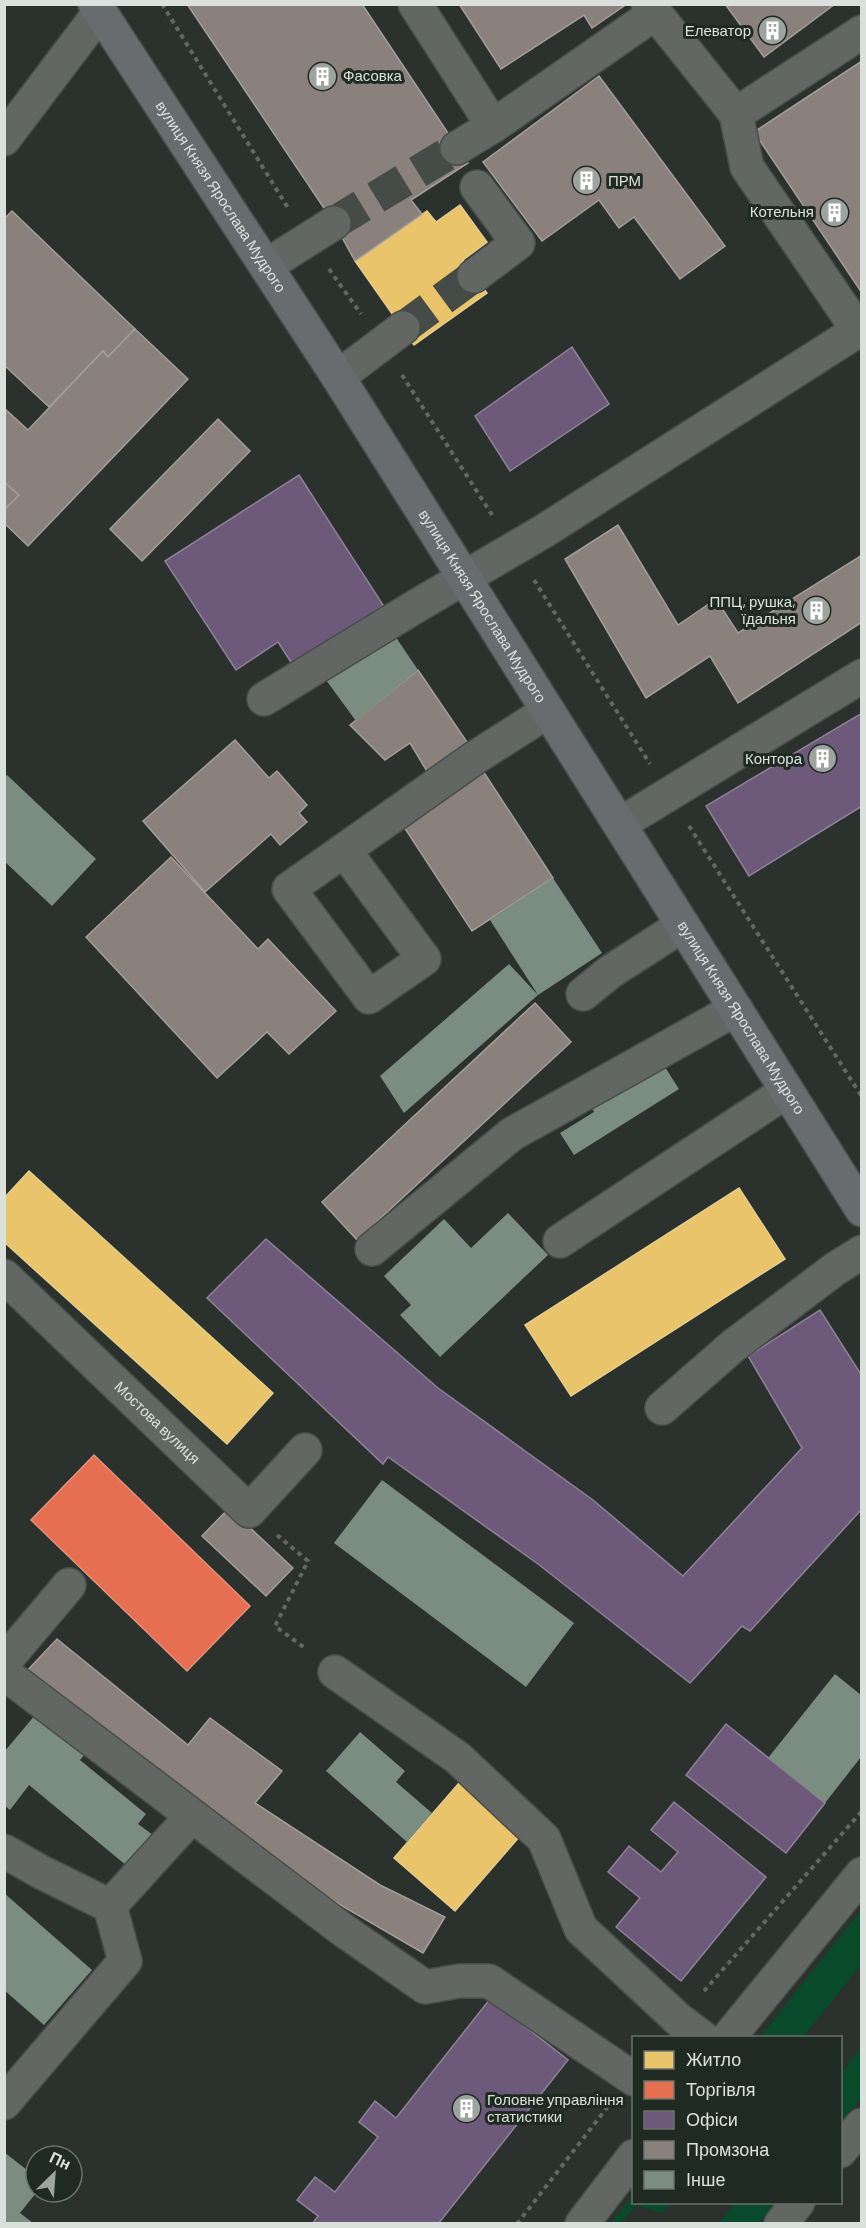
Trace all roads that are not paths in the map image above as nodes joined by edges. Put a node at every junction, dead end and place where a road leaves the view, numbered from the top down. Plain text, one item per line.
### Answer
1 (415, 4) edge
2 (98, 8) edge
3 (651, 9) edge
4 (861, 32) edge
5 (736, 114) junction
6 (493, 126) junction
7 (4, 139) edge
8 (457, 148) tunnel mouth
9 (477, 187) dead end
10 (334, 223) tunnel mouth
11 (266, 266) junction
12 (474, 276) tunnel mouth
13 (403, 328) tunnel mouth
14 (860, 329) edge
15 (338, 376) junction
16 (465, 578) junction
17 (861, 676) edge
18 (264, 699) dead end
19 (548, 711) junction
20 (620, 824) junction
21 (344, 850) dead end
22 (683, 925) junction
23 (583, 994) dead end
24 (735, 1009) junction
25 (787, 1091) junction
26 (861, 1210) edge
27 (560, 1241) dead end
28 (372, 1249) dead end
29 (861, 1252) edge
30 (4, 1276) edge
31 (662, 1408) dead end
32 (304, 1450) dead end
33 (69, 1585) dead end
34 (4, 1662) edge
35 (335, 1672) road end
36 (4, 1673) edge
37 (192, 1816) junction
38 (4, 1851) edge
39 (861, 1874) edge
40 (110, 1906) junction
41 (691, 2029) edge
42 (729, 2036) edge
43 (632, 2078) edge
44 (4, 2103) edge
45 (861, 2125) edge
46 (842, 2149) edge
47 (632, 2157) edge
48 (796, 2204) edge
49 (582, 2223) edge
50 (781, 2223) edge

1 - 6 street
2 - 7 street
2 - 11 main road, вулиця Князя Ярослава Мудрого
3 - 5 street
3 - 6 street
4 - 5 street
5 - 14 street
6 - 8 street
9 - 12 street
10 - 11 street
11 - 15 main road, вулиця Князя Ярослава Мудрого
13 - 15 street
14 - 16 street
15 - 16 main road, вулиця Князя Ярослава Мудрого
16 - 18 street
16 - 19 main road, вулиця Князя Ярослава Мудрого
17 - 20 street
19 - 20 main road, вулиця Князя Ярослава Мудрого
19 - 21 street
20 - 22 main road, вулиця Князя Ярослава Мудрого
22 - 23 street
22 - 24 main road, вулиця Князя Ярослава Мудрого
24 - 25 main road, вулиця Князя Ярослава Мудрого
24 - 28 street
25 - 26 main road, вулиця Князя Ярослава Мудрого
25 - 27 street
29 - 31 street
30 - 32 street, Мостова вулиця
33 - 34 street
35 - 41 street
36 - 37 street
37 - 40 street
37 - 43 street
38 - 40 street
39 - 42 street
40 - 44 street
45 - 46 street
47 - 49 street
48 - 50 street

